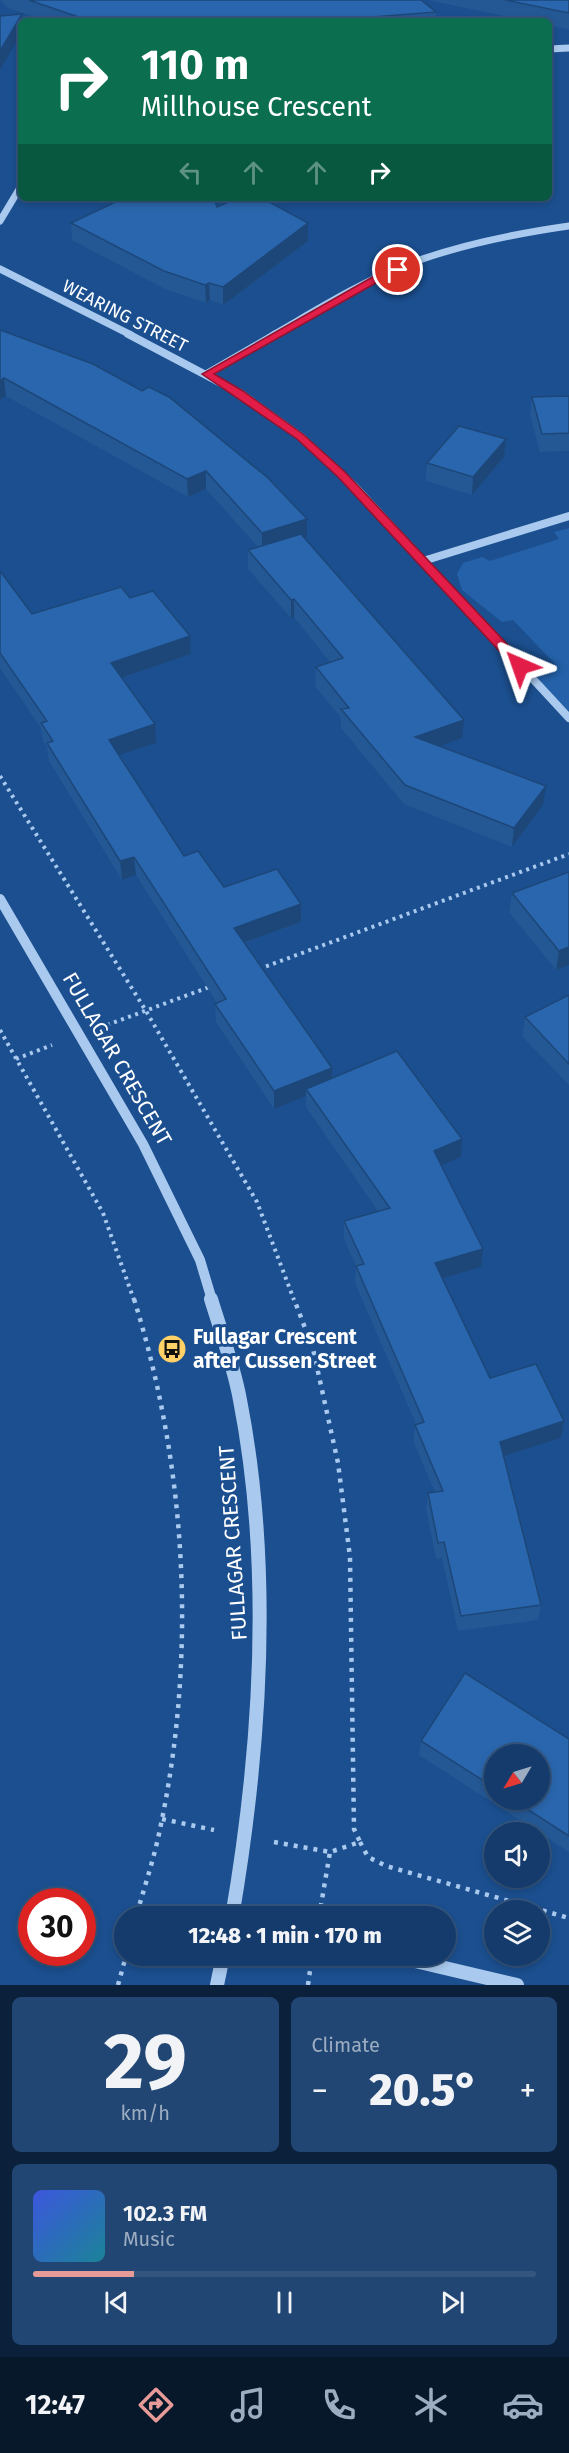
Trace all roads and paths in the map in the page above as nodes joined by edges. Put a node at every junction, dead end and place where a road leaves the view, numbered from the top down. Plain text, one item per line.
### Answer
1 (569, 48) edge
2 (552, 49) edge
3 (18, 191) edge
4 (0, 221) edge
5 (569, 226) edge
6 (0, 269) edge
7 (207, 374) junction
8 (569, 516) edge
9 (423, 561) junction
10 (569, 718) edge
11 (0, 776) edge
12 (569, 854) edge
13 (0, 899) edge
14 (256, 970) edge
15 (222, 982) edge
16 (146, 1011) junction
17 (0, 1030) edge
18 (360, 1842) junction
19 (139, 1906) edge
20 (234, 1906) edge
21 (321, 1906) edge
22 (569, 1918) edge
23 (123, 1966) edge
24 (221, 1966) edge
25 (311, 1966) edge
26 (437, 1966) edge
27 (118, 1985) edge
28 (217, 1985) edge
29 (308, 1985) edge
30 (518, 1985) edge

1 - 2 street
3 - 4 street
5 - 7 street
6 - 7 street, WEARING STREET
7 - 9 street, WEARING STREET
8 - 9 street
9 - 10 street, WEARING STREET
11 - 16 path
12 - 14 path
13 - 20 street, FULLAGAR CRESCENT
15 - 16 path
16 - 18 path
17 - 19 path
18 - 21 path
18 - 22 path
23 - 27 path
24 - 28 street
25 - 29 path
26 - 30 street

